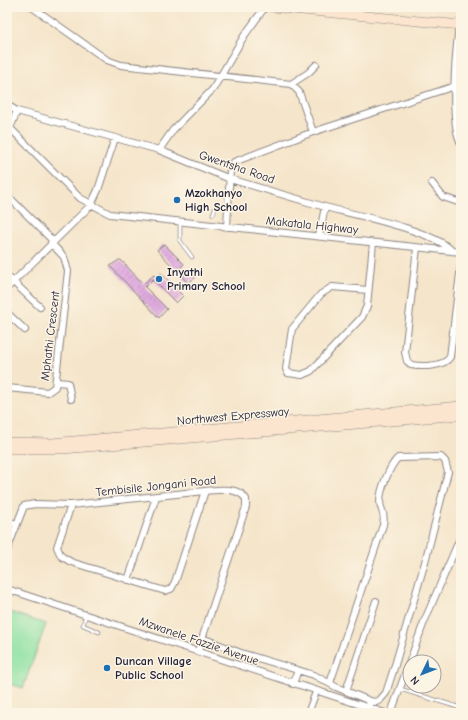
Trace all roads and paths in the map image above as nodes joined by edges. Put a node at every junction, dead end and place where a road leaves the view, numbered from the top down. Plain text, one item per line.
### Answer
1 (34, 7) edge
2 (265, 7) edge
3 (271, 7) edge
4 (330, 10) edge
5 (460, 25) edge
6 (316, 65) dead end
7 (221, 77) junction
8 (291, 84) junction
9 (455, 86) junction
10 (7, 105) edge
11 (17, 111) junction
12 (8, 127) edge
13 (313, 132) junction
14 (115, 138) junction
15 (461, 143) edge
16 (159, 150) junction
17 (230, 179) junction
18 (432, 183) dead end
19 (7, 195) edge
20 (461, 203) edge
21 (91, 205) junction
22 (228, 207) junction
23 (325, 207) junction
24 (213, 214) dead end
25 (180, 222) junction
26 (227, 227) junction
27 (319, 236) junction
28 (52, 242) junction
29 (373, 243) junction
30 (417, 248) junction
31 (452, 250) junction
32 (461, 252) edge
33 (192, 257) dead end
34 (461, 266) edge
35 (7, 276) edge
36 (13, 282) junction
37 (7, 288) edge
38 (368, 290) junction
39 (459, 300) edge
40 (40, 307) dead end
41 (7, 313) edge
42 (25, 330) dead end
43 (57, 382) junction
44 (7, 388) edge
45 (71, 399) dead end
46 (461, 406) edge
47 (461, 415) edge
48 (7, 442) edge
49 (7, 450) edge
50 (205, 491) junction
51 (156, 497) junction
52 (71, 506) junction
53 (7, 521) edge
54 (17, 524) junction
55 (461, 536) edge
56 (7, 550) edge
57 (128, 580) junction
58 (7, 589) edge
59 (376, 601) dead end
60 (86, 614) junction
61 (99, 632) dead end
62 (202, 638) junction
63 (198, 651) junction
64 (298, 670) junction
65 (330, 683) junction
66 (293, 684) junction
67 (399, 689) junction
68 (346, 691) junction
69 (316, 692) junction
70 (370, 701) junction
71 (461, 708) edge
72 (368, 709) junction
73 (308, 713) edge
74 (385, 713) edge
75 (391, 713) edge

1 - 7 street
2 - 7 street
3 - 4 main road
4 - 5 main road
5 - 9 street
6 - 8 street
7 - 8 street
7 - 16 street
8 - 13 street
9 - 13 street
9 - 15 street
10 - 11 street, Gwentsha Road
11 - 12 street
11 - 14 street, Gwentsha Road
12 - 21 street, Makatala Highway
13 - 17 street
14 - 16 street, Gwentsha Road
14 - 21 street
16 - 17 street, Gwentsha Road
17 - 22 street
17 - 23 street, Gwentsha Road
18 - 20 street
19 - 28 street, Mphathi Crescent
21 - 25 street, Makatala Highway
21 - 28 street
22 - 24 lane
22 - 26 street
23 - 27 street
23 - 31 street, Gwentsha Road
25 - 26 street, Makatala Highway
25 - 33 lane
26 - 27 street, Makatala Highway
27 - 29 street, Makatala Highway
28 - 36 street
28 - 43 street, Mphathi Crescent
29 - 30 street, Makatala Highway
29 - 38 street
30 - 31 street, Makatala Highway
30 - 39 street
31 - 32 street, Makatala Highway
34 - 39 street
35 - 36 street
36 - 37 street
36 - 40 street
38 - 38 street
41 - 42 street
43 - 44 street, Mphathi Crescent
43 - 45 street
46 - 48 main road, Northwest Expressway
47 - 49 main road, Northwest Expressway
50 - 51 street, Tembisile Jongani Road
50 - 57 street
50 - 62 street, Tembisile Jongani Road
51 - 52 street, Tembisile Jongani Road
51 - 57 street
52 - 54 street, Tembisile Jongani Road
52 - 57 street
53 - 54 street
54 - 56 street, Tembisile Jongani Road
55 - 67 street
58 - 60 street, Mzwanele Fazzie Avenue
59 - 68 street
60 - 61 lane
60 - 63 street, Mzwanele Fazzie Avenue
62 - 63 street, Tembisile Jongani Road
62 - 64 street
63 - 66 street, Mzwanele Fazzie Avenue
64 - 65 street
64 - 66 street
65 - 68 street
65 - 70 street
66 - 69 street, Mzwanele Fazzie Avenue
67 - 71 lane
67 - 75 street
68 - 70 street
69 - 72 street, Mzwanele Fazzie Avenue
69 - 73 street
70 - 72 street
72 - 74 street, Mzwanele Fazzie Avenue

